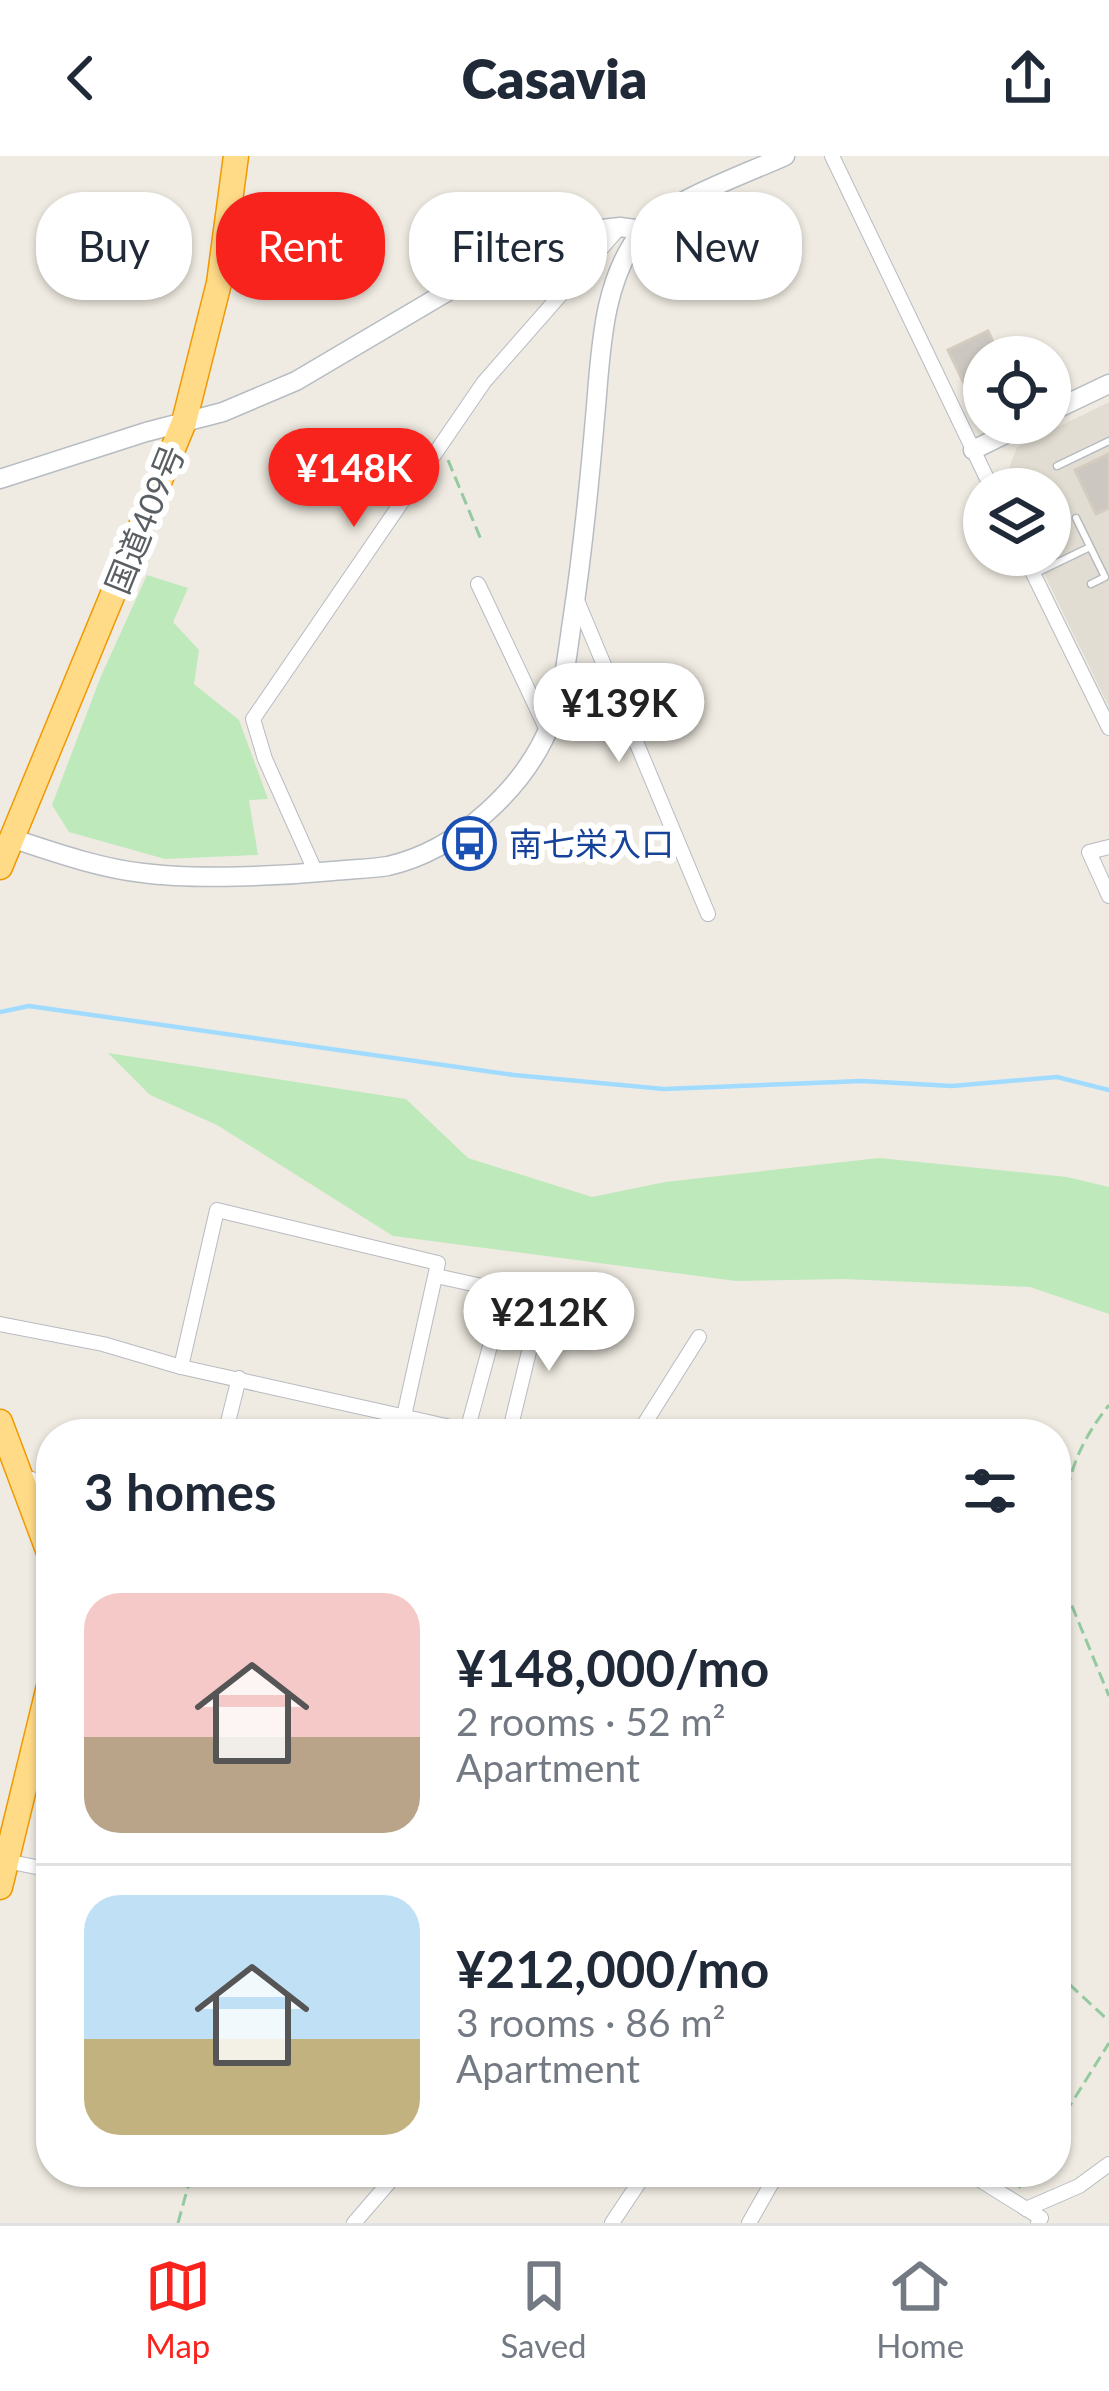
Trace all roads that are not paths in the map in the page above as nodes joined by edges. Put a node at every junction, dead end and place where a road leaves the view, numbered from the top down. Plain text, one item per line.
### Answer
1 (236, 156) edge
2 (784, 156) edge
3 (832, 156) edge
4 (755, 162) edge
5 (700, 192) edge
6 (620, 227) junction
7 (631, 228) edge
8 (631, 248) edge
9 (1109, 384) edge
10 (1071, 402) edge
11 (184, 422) junction
12 (1109, 441) edge
13 (984, 444) edge
14 (974, 449) junction
15 (1057, 466) dead end
16 (983, 468) edge
17 (0, 478) edge
18 (1076, 518) dead end
19 (1090, 547) junction
20 (1071, 556) edge
21 (1035, 576) edge
22 (478, 584) dead end
23 (1091, 584) dead end
24 (576, 598) junction
25 (1109, 728) edge
26 (547, 730) junction
27 (11, 838) junction
28 (1109, 848) edge
29 (0, 867) edge
30 (316, 873) junction
31 (1109, 896) edge
32 (708, 914) dead end
33 (436, 1276) junction
34 (541, 1302) dead end
35 (0, 1324) edge
36 (699, 1336) dead end
37 (181, 1366) junction
38 (239, 1378) junction
39 (404, 1416) junction
40 (229, 1419) edge
41 (417, 1419) edge
42 (477, 1419) edge
43 (513, 1419) edge
44 (647, 1419) edge
45 (0, 1422) edge
46 (20, 1476) junction
47 (36, 1480) edge
48 (36, 1518) edge
49 (36, 1740) edge
50 (7, 1861) junction
51 (36, 1867) edge
52 (0, 1887) edge
53 (1108, 2166) edge
54 (385, 2187) edge
55 (636, 2187) edge
56 (770, 2187) edge
57 (992, 2187) edge
58 (1026, 2209) junction
59 (354, 2223) edge
60 (612, 2223) edge
61 (749, 2223) edge
62 (1038, 2223) edge

1 - 11 highway, 国道409号
2 - 4 street
3 - 14 street
4 - 5 street
6 - 7 street
6 - 11 street
6 - 30 street
8 - 24 street
9 - 10 street
11 - 17 street
11 - 27 highway, 国道409号
12 - 15 lane
13 - 14 street
14 - 16 street
18 - 19 lane
19 - 20 lane
19 - 23 lane
21 - 25 street
22 - 26 street
24 - 26 street
24 - 32 street
26 - 30 street
27 - 29 highway, 国道409号
27 - 30 street
28 - 31 street
33 - 37 street
33 - 39 street
33 - 42 street
34 - 43 street
35 - 37 street
36 - 44 street
37 - 38 street
38 - 39 street
38 - 40 street
39 - 41 street
45 - 46 highway
46 - 47 street
46 - 48 highway
49 - 50 highway
50 - 51 street
50 - 52 highway
53 - 58 street
54 - 59 street
55 - 60 street
56 - 61 street
57 - 58 street
58 - 62 street

